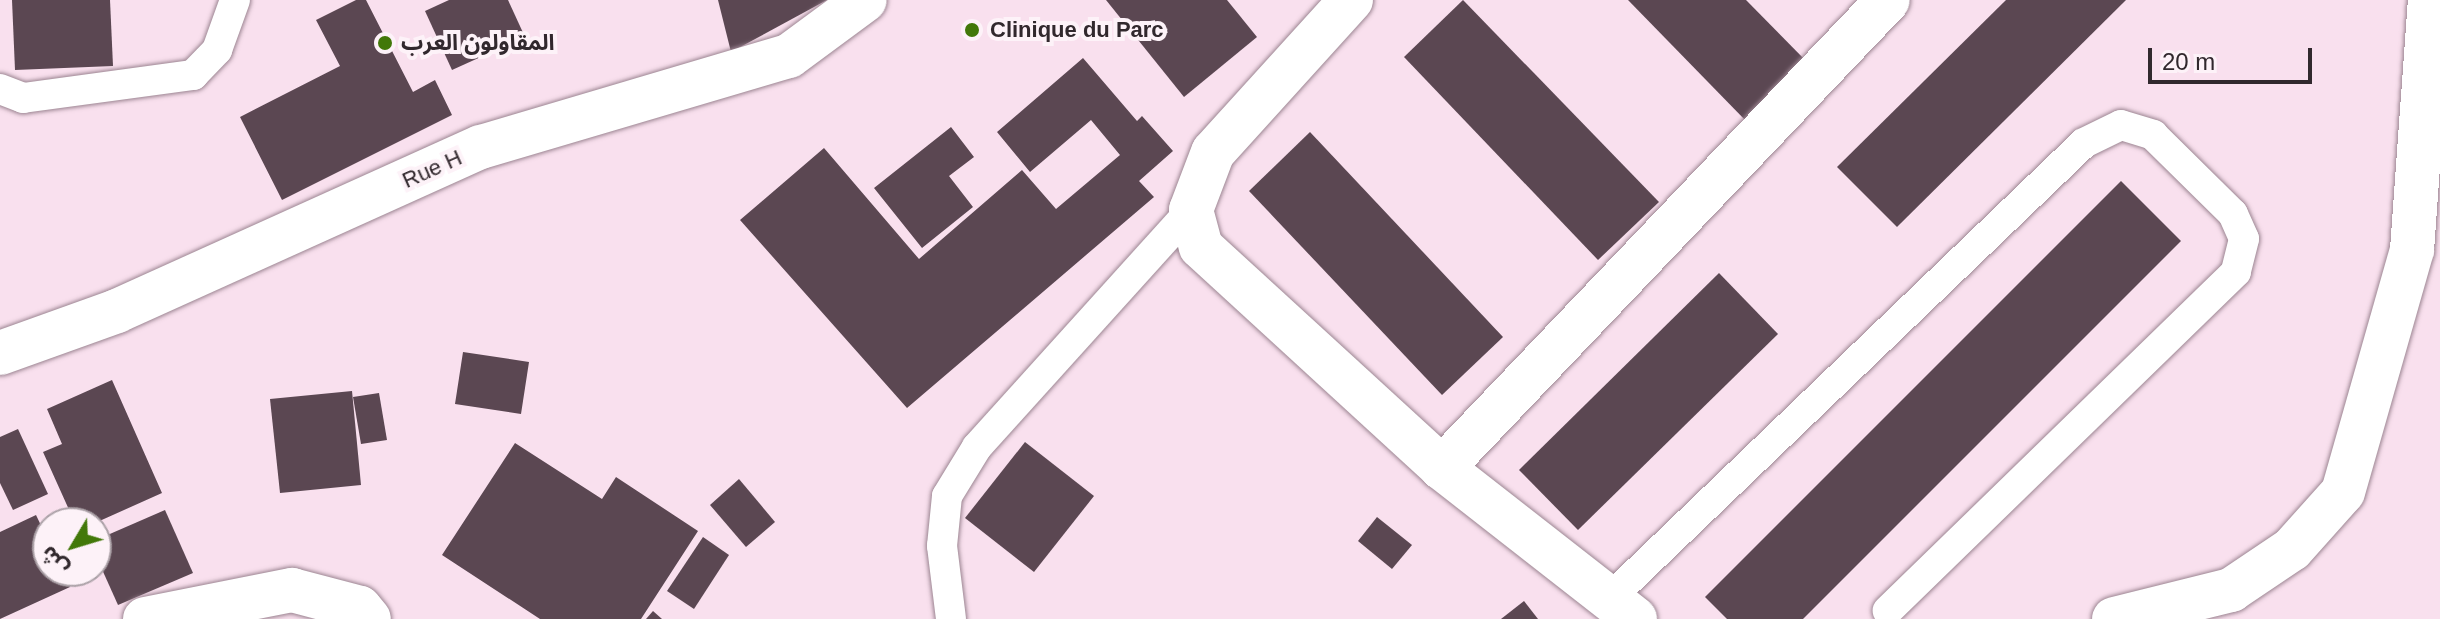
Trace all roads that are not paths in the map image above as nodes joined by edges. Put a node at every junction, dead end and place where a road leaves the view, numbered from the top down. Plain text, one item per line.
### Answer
1 (235, 0) edge
2 (865, 0) edge
3 (1351, 0) edge
4 (1888, 0) edge
5 (2430, 0) edge
6 (0, 89) edge
7 (1191, 210) junction
8 (2426, 247) edge
9 (0, 353) edge
10 (1442, 468) junction
11 (1622, 609) edge
12 (1888, 611) dead end
13 (145, 619) edge
14 (369, 619) edge
15 (951, 619) edge
16 (2114, 619) edge

1 - 6 lane
2 - 9 street, Rue H
3 - 7 street
4 - 10 street
5 - 8 street
7 - 10 street
7 - 15 lane
8 - 16 street
10 - 11 street
11 - 12 lane
13 - 14 street

